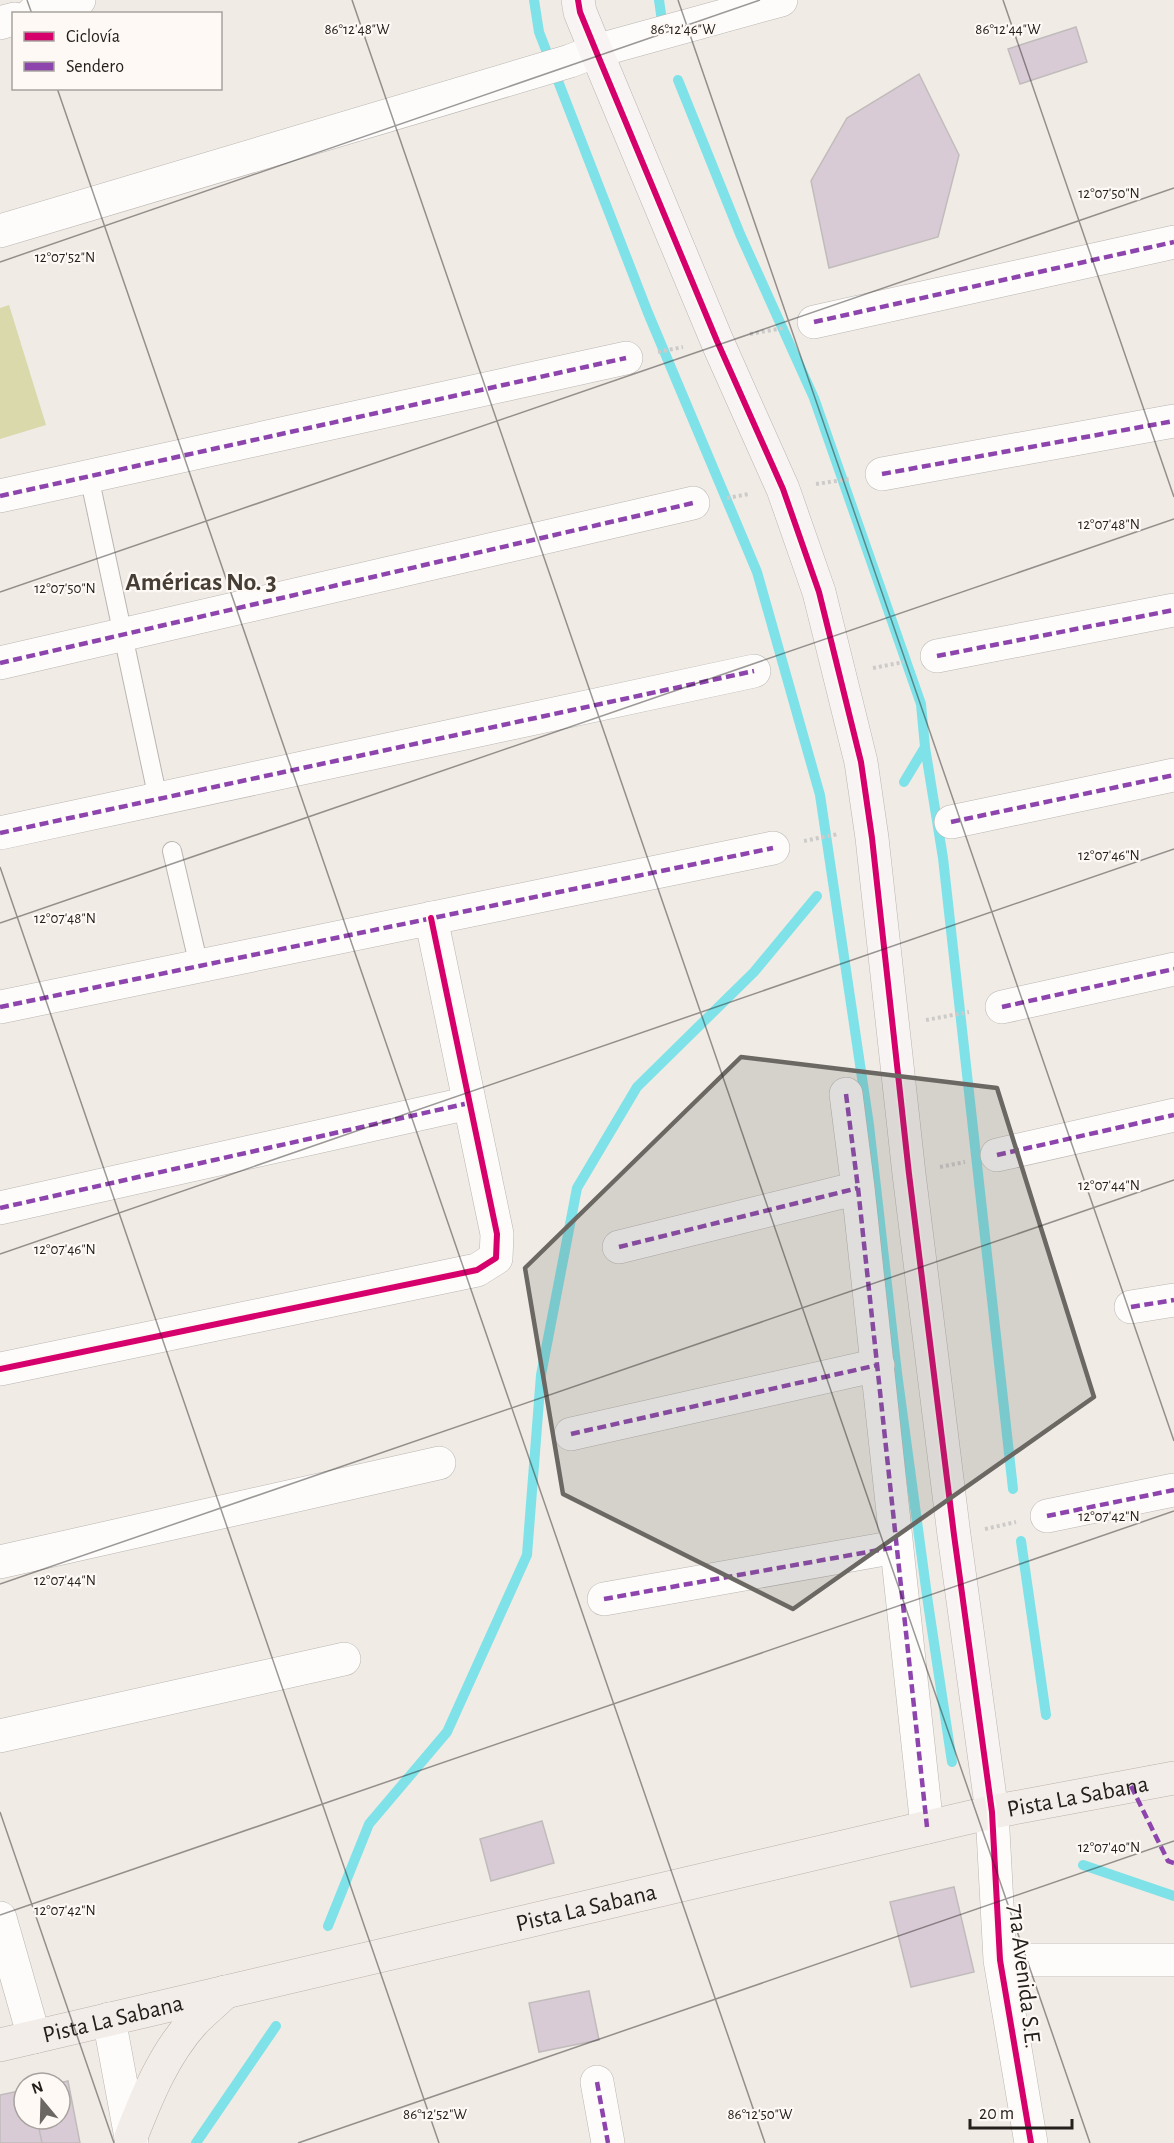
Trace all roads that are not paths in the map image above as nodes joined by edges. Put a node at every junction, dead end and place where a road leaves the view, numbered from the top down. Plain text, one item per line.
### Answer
1 (79, 0) edge
2 (578, 0) edge
3 (781, 0) edge
4 (39, 12) edge
5 (583, 56) junction
6 (0, 231) edge
7 (1174, 242) edge
8 (800, 325) road end
9 (638, 356) road end
10 (1174, 421) edge
11 (89, 476) junction
12 (867, 477) road end
13 (0, 496) edge
14 (705, 501) road end
15 (1174, 610) edge
16 (123, 634) junction
17 (938, 656) dead end
18 (0, 663) edge
19 (754, 671) dead end
20 (1174, 775) edge
21 (158, 799) junction
22 (951, 822) dead end
23 (0, 833) edge
24 (773, 848) dead end
25 (172, 851) dead end
26 (431, 918) junction
27 (199, 966) junction
28 (1174, 969) edge
29 (0, 1007) edge
30 (1002, 1007) dead end
31 (846, 1094) dead end
32 (469, 1103) junction
33 (1174, 1115) edge
34 (997, 1155) dead end
35 (858, 1188) junction
36 (0, 1208) edge
37 (619, 1247) dead end
38 (1174, 1300) edge
39 (1131, 1308) dead end
40 (878, 1365) junction
41 (0, 1369) edge
42 (570, 1434) dead end
43 (439, 1463) dead end
44 (1174, 1490) edge
45 (1047, 1516) dead end
46 (896, 1546) junction
47 (0, 1562) edge
48 (604, 1599) dead end
49 (344, 1659) dead end
50 (0, 1736) edge
51 (1174, 1778) edge
52 (992, 1812) junction
53 (927, 1827) junction
54 (0, 1918) edge
55 (1000, 1960) junction
56 (1174, 1960) edge
57 (225, 1992) junction
58 (109, 2019) junction
59 (34, 2037) junction
60 (0, 2045) edge
61 (597, 2082) dead end
62 (131, 2140) edge
63 (608, 2143) edge
64 (1031, 2143) edge

1 - 4 street
2 - 5 street
3 - 5 street
5 - 6 street
5 - 52 street
7 - 8 street
9 - 11 street
10 - 12 street
11 - 13 street
11 - 16 lane
14 - 16 street
15 - 17 street
16 - 18 street
16 - 21 lane
19 - 21 street
20 - 22 street
21 - 23 street
24 - 26 street
25 - 27 lane
26 - 27 street
26 - 32 street
27 - 29 street
28 - 30 street
31 - 35 street
32 - 36 street
32 - 41 street
33 - 34 street
35 - 37 street
35 - 40 street
38 - 39 street
40 - 42 street
40 - 46 street
43 - 47 street
44 - 45 street
46 - 48 street
46 - 53 street
49 - 50 street
51 - 52 main road, Pista La Sabana
52 - 53 main road, Pista La Sabana
52 - 55 street, 71a Avenida S.E.
53 - 57 main road, Pista La Sabana
54 - 59 street
55 - 56 street
55 - 64 street, 71a Avenida S.E.
57 - 58 main road, Pista La Sabana
57 - 62 main road
58 - 59 main road, Pista La Sabana
58 - 62 street
59 - 60 main road, Pista La Sabana
61 - 63 street

